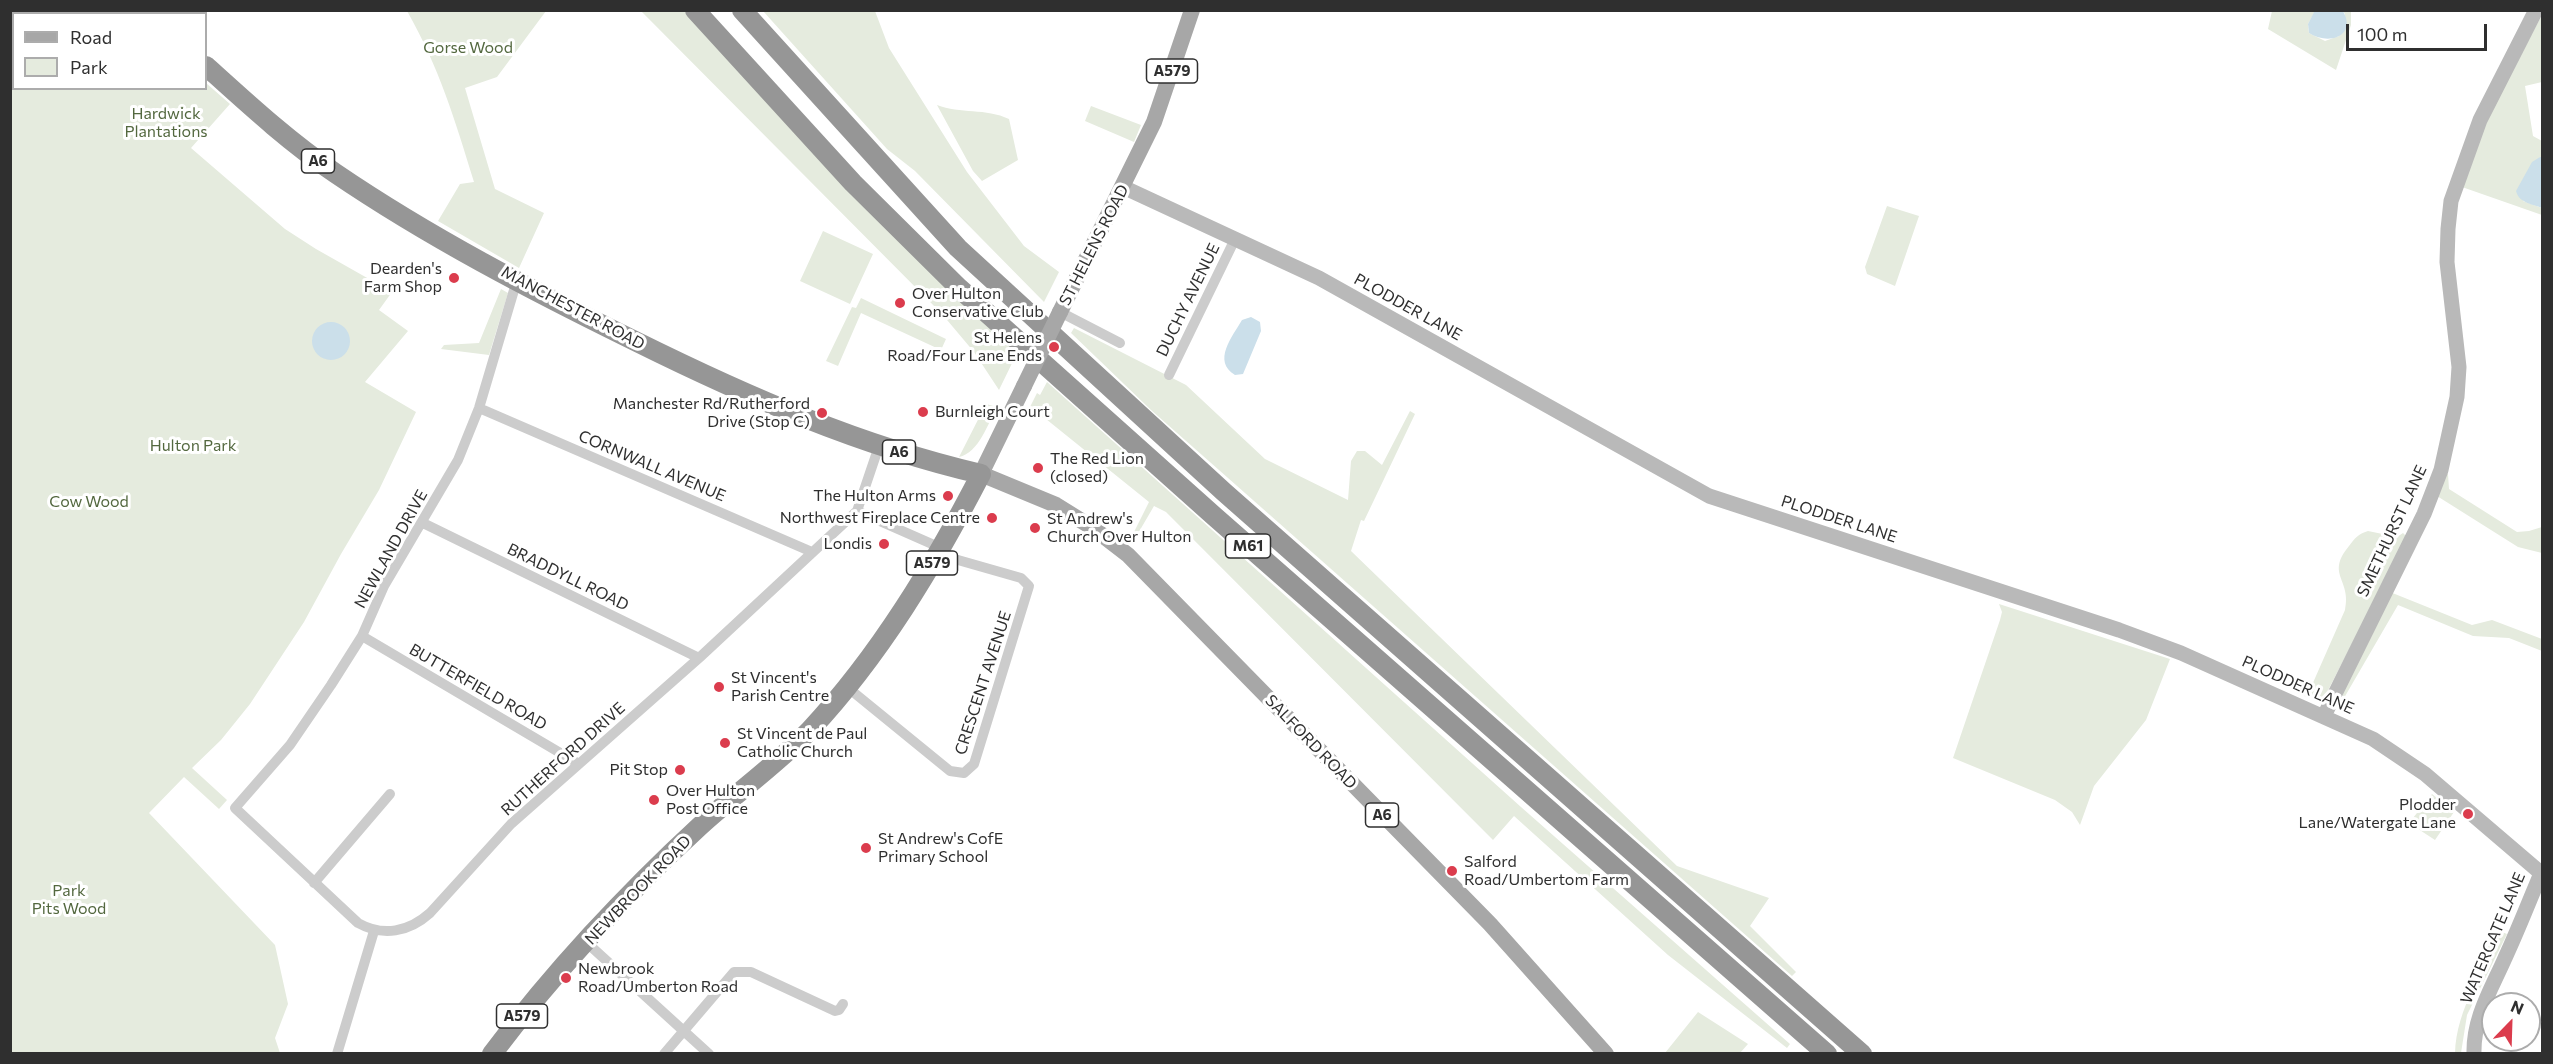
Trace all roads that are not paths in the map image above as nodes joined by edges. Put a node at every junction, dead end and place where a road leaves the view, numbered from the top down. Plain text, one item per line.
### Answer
1 (695, 10) edge
2 (742, 10) edge
3 (1192, 10) edge
4 (2536, 10) edge
5 (207, 67) edge
6 (1123, 187) junction
7 (1235, 239) junction
8 (517, 280) junction
9 (1065, 311) junction
10 (1120, 343) dead end
11 (1169, 375) dead end
12 (479, 408) junction
13 (879, 446) junction
14 (981, 474) junction
15 (857, 511) junction
16 (423, 524) junction
17 (939, 551) junction
18 (813, 552) junction
19 (362, 636) junction
20 (699, 658) junction
21 (847, 687) junction
22 (2324, 716) junction
23 (579, 764) junction
24 (391, 795) dead end
25 (2542, 874) edge
26 (314, 882) junction
27 (374, 931) junction
28 (586, 942) junction
29 (843, 1004) dead end
30 (683, 1031) junction
31 (337, 1053) edge
32 (492, 1053) edge
33 (664, 1053) edge
34 (709, 1053) edge
35 (1606, 1053) edge
36 (1827, 1053) edge
37 (1862, 1053) edge
38 (2474, 1053) edge

1 - 36 highway, M61
2 - 37 highway, M61
3 - 6 main road, ST HELENS ROAD / A579
4 - 22 main road, SMETHURST LANE
5 - 8 highway, MANCHESTER ROAD / A6
6 - 7 main road, PLODDER LANE
6 - 9 main road, ST HELENS ROAD / A579
7 - 11 street, DUCHY AVENUE
7 - 22 main road, PLODDER LANE
8 - 12 street, NEWLAND DRIVE
8 - 13 highway, MANCHESTER ROAD / A6
9 - 10 street
9 - 14 main road, ST HELENS ROAD / A579, bridge
12 - 16 street, NEWLAND DRIVE
12 - 18 street, CORNWALL AVENUE
13 - 14 highway, MANCHESTER ROAD / A6
13 - 15 street, RUTHERFORD DRIVE
14 - 17 highway, NEWBROOK ROAD / A579
14 - 35 main road, SALFORD ROAD / A6
15 - 17 street
15 - 18 street, RUTHERFORD DRIVE
16 - 19 street, NEWLAND DRIVE
16 - 20 street, BRADDYLL ROAD
17 - 21 highway, NEWBROOK ROAD / A579
17 - 21 street, CRESCENT AVENUE
18 - 20 street, RUTHERFORD DRIVE
19 - 23 street, BUTTERFIELD ROAD
19 - 26 street, NEWLAND DRIVE
20 - 23 street, RUTHERFORD DRIVE
21 - 28 highway, NEWBROOK ROAD / A579
22 - 25 main road, PLODDER LANE
23 - 27 street, RUTHERFORD DRIVE
24 - 26 street
25 - 38 main road, WATERGATE LANE
26 - 27 street
27 - 31 street
28 - 30 street
28 - 32 highway, NEWBROOK ROAD / A579
29 - 30 street
30 - 33 street
30 - 34 street

